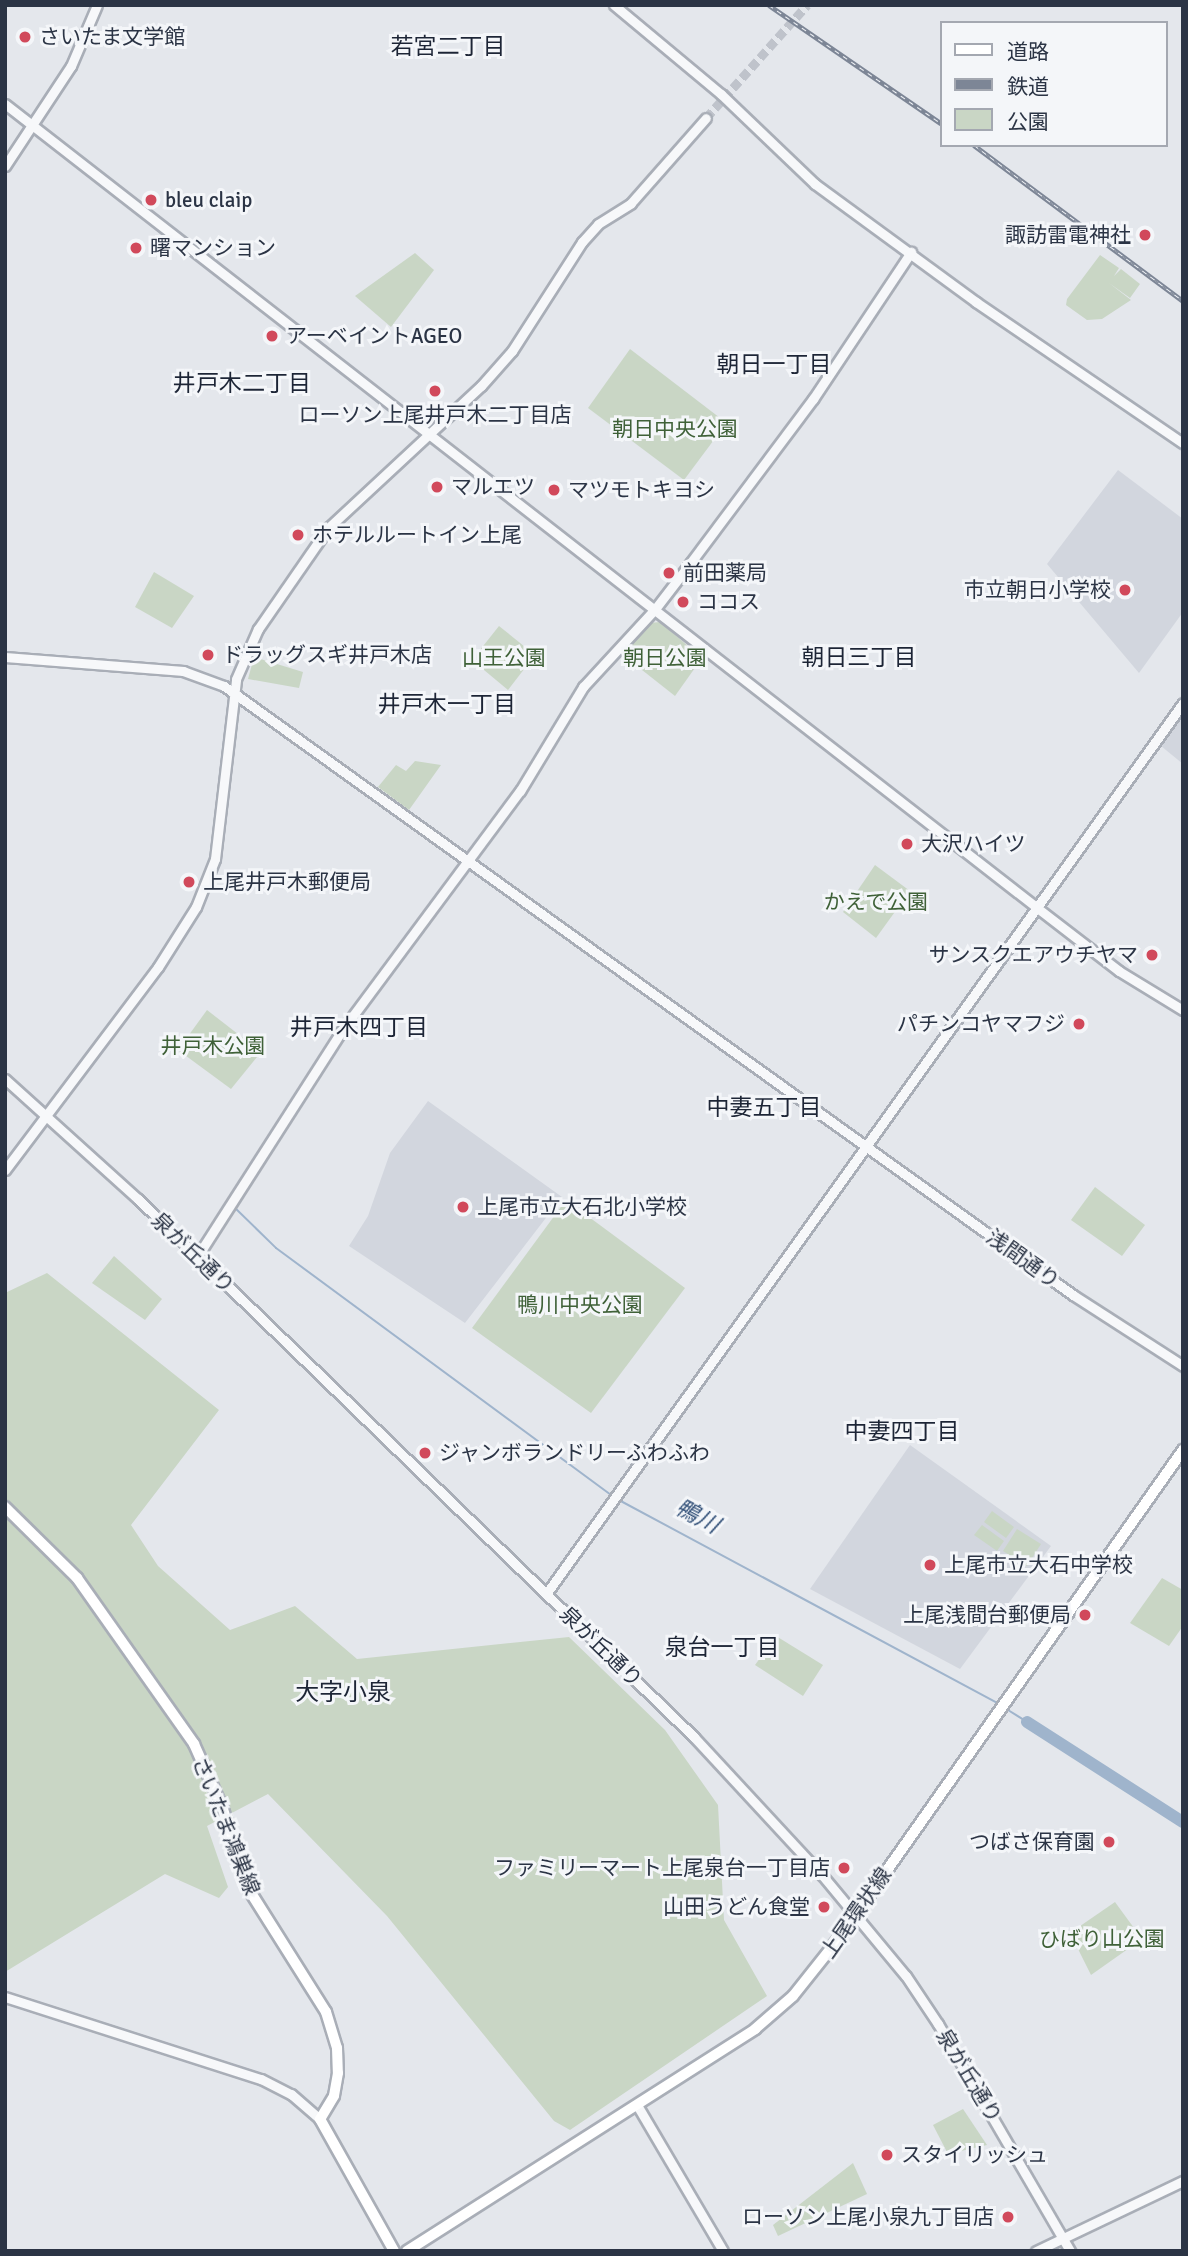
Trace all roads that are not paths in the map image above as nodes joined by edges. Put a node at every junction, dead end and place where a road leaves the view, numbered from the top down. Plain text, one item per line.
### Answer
1 (97, 5) edge
2 (614, 5) edge
3 (5, 104) edge
4 (706, 118) tunnel mouth
5 (33, 124) junction
6 (8, 162) edge
7 (911, 252) junction
8 (428, 434) junction
9 (1183, 443) edge
10 (655, 609) junction
11 (5, 657) edge
12 (234, 693) junction
13 (1183, 703) edge
14 (467, 863) junction
15 (1036, 907) junction
16 (1183, 1010) edge
17 (5, 1079) edge
18 (46, 1115) junction
19 (867, 1147) junction
20 (5, 1170) edge
21 (197, 1257) junction
22 (1183, 1366) edge
23 (1183, 1450) edge
24 (5, 1507) edge
25 (547, 1594) junction
26 (857, 1914) junction
27 (5, 1997) edge
28 (637, 2105) junction
29 (320, 2119) junction
30 (1183, 2181) edge
31 (1062, 2238) junction
32 (394, 2251) edge
33 (407, 2251) edge
34 (723, 2251) edge
35 (1036, 2251) edge
36 (1070, 2251) edge

1 - 5 street
2 - 7 street
3 - 5 street
4 - 8 street
5 - 6 street
5 - 8 street
7 - 9 street
7 - 10 street
8 - 10 street
8 - 12 street
10 - 14 street
10 - 15 street
11 - 12 street, 浅間通り
12 - 14 street, 浅間通り
12 - 18 street
13 - 15 street
14 - 19 street, 浅間通り
14 - 21 street
15 - 16 street
15 - 19 street
17 - 18 street, 泉が丘通り
18 - 20 street
18 - 21 street, 泉が丘通り
19 - 22 street, 浅間通り
19 - 25 street
21 - 25 street, 泉が丘通り
23 - 26 main road, 上尾環状線
24 - 29 main road, さいたま鴻巣線
25 - 26 street, 泉が丘通り
26 - 28 main road, 上尾環状線
26 - 31 street, 泉が丘通り
27 - 29 street
28 - 33 main road, 上尾環状線
28 - 34 street
29 - 32 main road
30 - 31 street
31 - 35 street
31 - 36 street, 泉が丘通り

